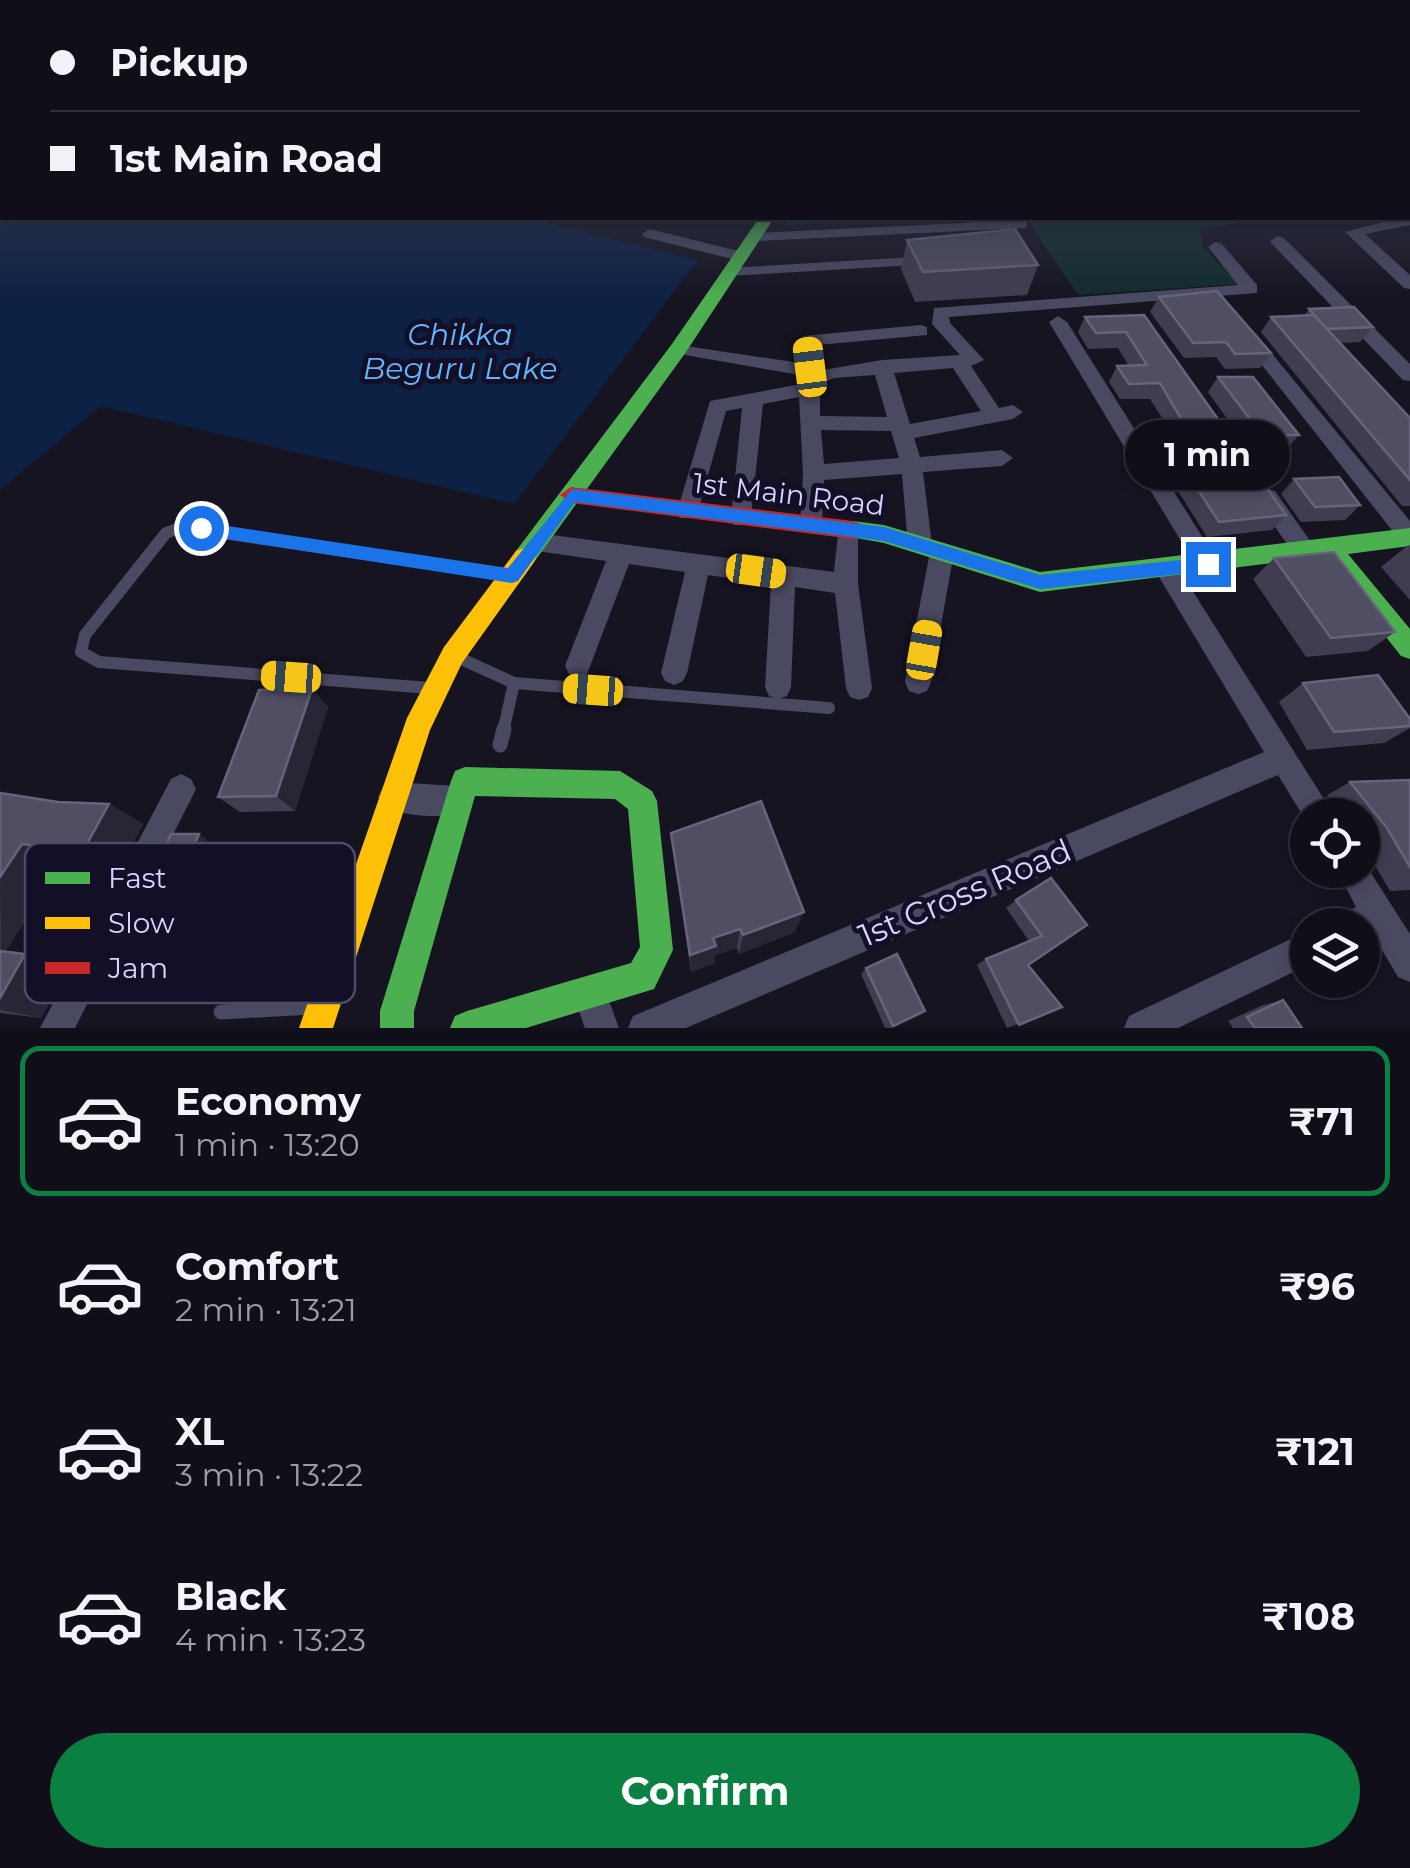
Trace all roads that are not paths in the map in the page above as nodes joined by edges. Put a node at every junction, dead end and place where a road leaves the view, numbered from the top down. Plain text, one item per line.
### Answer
1 (1410, 220) edge
2 (1023, 224) dead end
3 (760, 227) edge
4 (650, 234) dead end
5 (1278, 241) dead end
6 (1216, 247) dead end
7 (932, 260) edge
8 (734, 264) junction
9 (1410, 284) edge
10 (1225, 307) junction
11 (1058, 322) dead end
12 (921, 331) dead end
13 (680, 348) junction
14 (958, 361) junction
15 (882, 366) junction
16 (1410, 375) edge
17 (808, 388) junction
18 (754, 401) junction
19 (810, 423) junction
20 (901, 428) junction
21 (1002, 458) dead end
22 (912, 464) junction
23 (814, 473) junction
24 (1250, 473) edge
25 (572, 495) junction
26 (688, 512) junction
27 (742, 518) junction
28 (811, 525) junction
29 (847, 530) junction
30 (1410, 537) edge
31 (537, 542) junction
32 (931, 548) junction
33 (1329, 548) junction
34 (1305, 552) junction
35 (621, 553) junction
36 (699, 564) junction
37 (1208, 564) junction
38 (1167, 570) junction
39 (784, 575) junction
40 (512, 576) junction
41 (846, 584) junction
42 (1410, 648) edge
43 (453, 655) junction
44 (578, 666) dead end
45 (674, 673) dead end
46 (918, 682) dead end
47 (514, 683) junction
48 (778, 687) dead end
49 (436, 688) junction
50 (859, 688) dead end
51 (829, 708) dead end
52 (500, 745) dead end
53 (1284, 758) junction
54 (181, 789) dead end
55 (393, 798) junction
56 (1309, 798) edge
57 (456, 801) junction
58 (153, 843) edge
59 (355, 912) edge
60 (1380, 934) edge
61 (1290, 956) edge
62 (1410, 965) edge
63 (590, 994) junction
64 (70, 1003) edge
65 (221, 1012) dead end
66 (320, 1017) edge
67 (57, 1028) edge
68 (397, 1028) edge
69 (467, 1028) edge
70 (602, 1028) edge
71 (646, 1028) edge
72 (1141, 1028) edge

1 - 9 street
2 - 3 lane
3 - 8 street
4 - 8 street
5 - 16 street
6 - 10 street
7 - 8 lane
8 - 13 street
10 - 14 street
10 - 30 street
11 - 37 street
12 - 13 street
13 - 25 street
14 - 15 street
14 - 20 street
15 - 17 street
15 - 20 street
17 - 18 street
17 - 19 street
18 - 26 street
18 - 27 street
19 - 20 street
19 - 23 street
20 - 22 street
21 - 22 street
22 - 23 street
22 - 32 street
23 - 28 street
24 - 34 street
25 - 26 street, 1st Main Road
25 - 31 street
26 - 27 street, 1st Main Road
27 - 28 street, 1st Main Road
28 - 29 street, 1st Main Road
29 - 32 street, 1st Main Road
29 - 41 street
30 - 33 street, 1st Main Road
31 - 35 street
31 - 40 street
32 - 38 street, 1st Main Road
32 - 46 street
33 - 34 street, 1st Main Road
33 - 42 street
34 - 37 street, 1st Main Road
35 - 36 street
35 - 44 street
36 - 39 street
36 - 45 street
37 - 38 street, 1st Main Road
38 - 53 street
39 - 41 street
39 - 48 street
40 - 43 street
40 - 49 lane
41 - 50 street
43 - 47 lane
43 - 49 street
47 - 51 lane
47 - 52 lane
49 - 55 street
53 - 56 street
53 - 71 street, 1st Cross Road
54 - 58 street
55 - 57 street
55 - 59 street
57 - 63 street
57 - 68 street
60 - 62 street
61 - 72 street
63 - 69 street
63 - 70 street
64 - 67 street
65 - 66 lane

